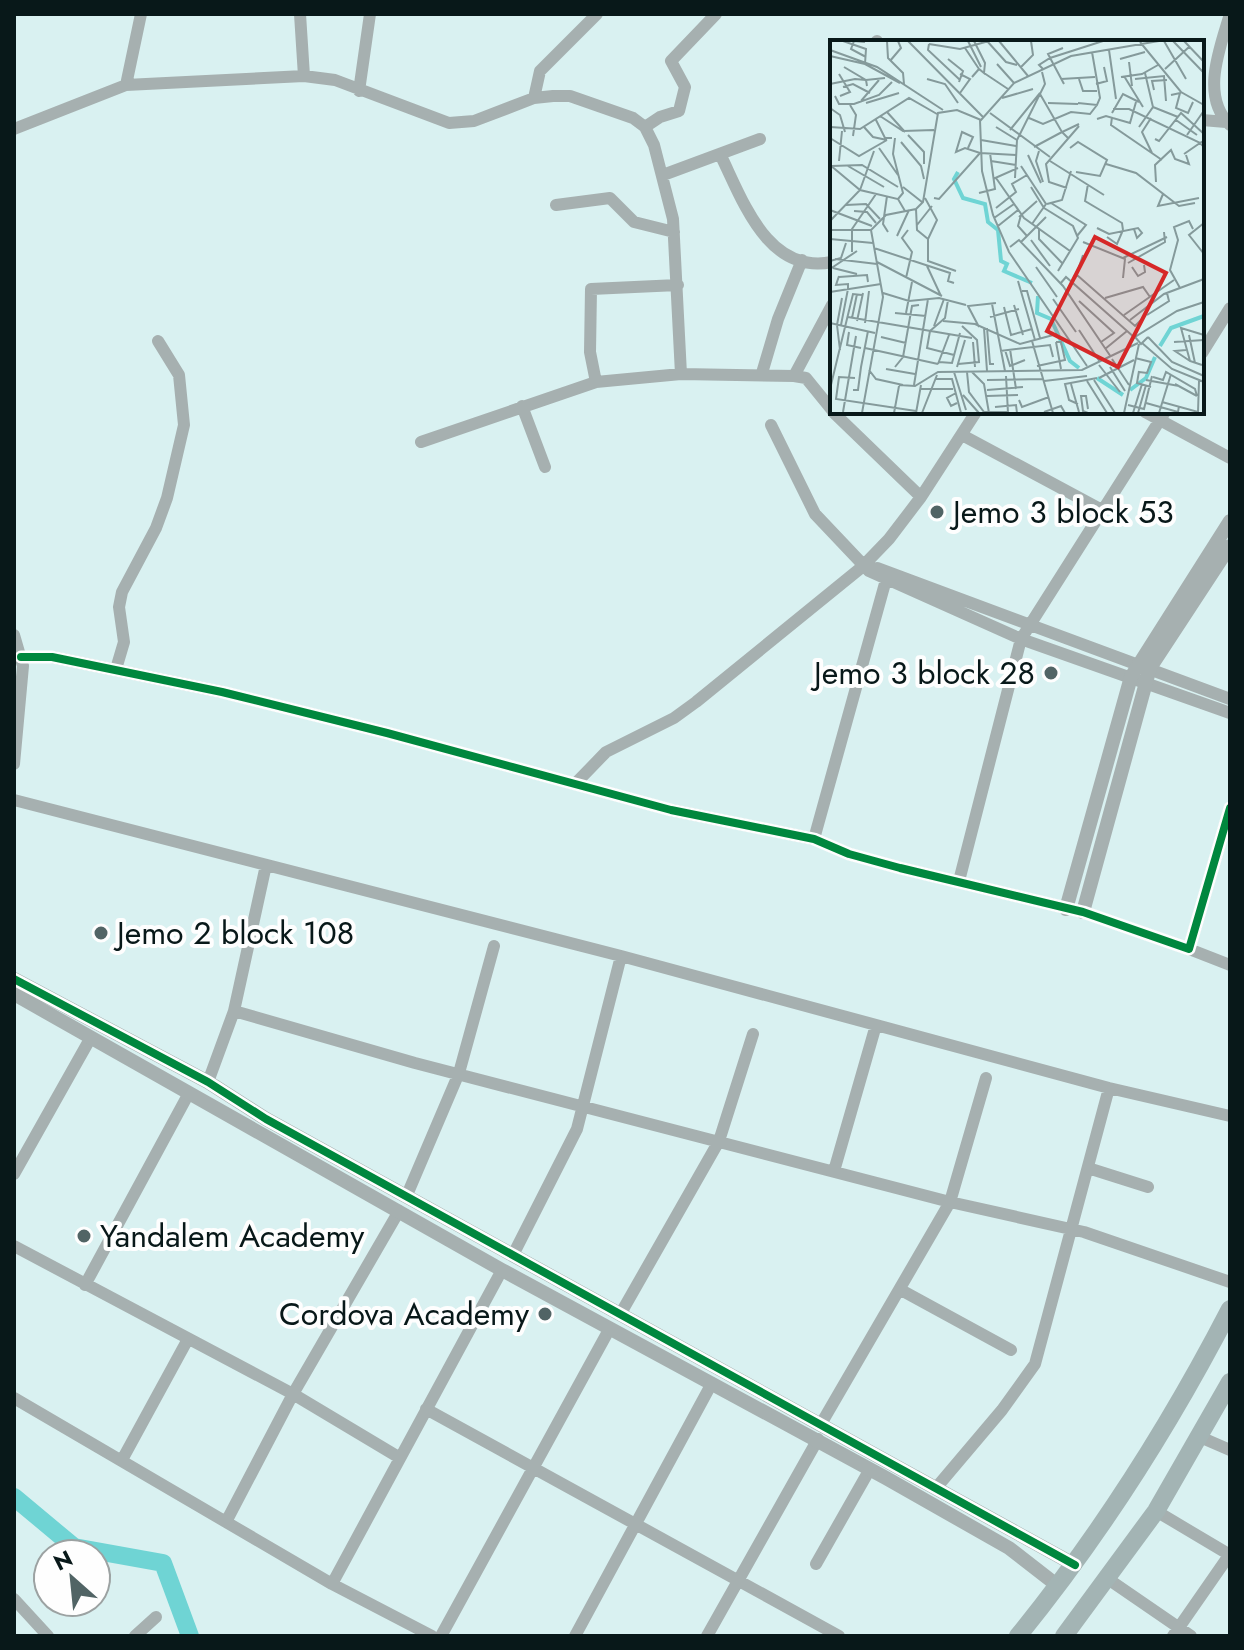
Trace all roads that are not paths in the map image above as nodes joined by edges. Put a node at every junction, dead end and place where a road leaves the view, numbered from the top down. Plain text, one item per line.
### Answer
1 (141, 14) edge
2 (300, 14) edge
3 (370, 14) edge
4 (597, 14) edge
5 (716, 14) edge
6 (1230, 14) edge
7 (304, 76) junction
8 (126, 85) junction
9 (359, 91) junction
10 (534, 98) junction
11 (1204, 120) edge
12 (1228, 124) edge
13 (645, 127) junction
14 (14, 129) edge
15 (760, 139) dead end
16 (721, 156) junction
17 (663, 175) junction
18 (556, 205) dead end
19 (674, 232) junction
20 (802, 260) junction
21 (830, 262) edge
22 (678, 285) junction
23 (1230, 308) edge
24 (830, 309) edge
25 (158, 341) dead end
26 (1204, 350) edge
27 (762, 373) junction
28 (681, 374) junction
29 (794, 376) junction
30 (596, 382) junction
31 (522, 406) junction
32 (830, 407) edge
33 (836, 414) edge
34 (975, 414) edge
35 (1162, 416) edge
36 (771, 425) dead end
37 (962, 435) junction
38 (421, 442) dead end
39 (1230, 458) edge
40 (545, 467) dead end
41 (921, 497) junction
42 (1102, 510) junction
43 (1230, 521) edge
44 (1229, 549) edge
45 (862, 563) junction
46 (886, 578) junction
47 (1029, 624) junction
48 (14, 635) edge
49 (1021, 639) junction
50 (21, 657) junction
51 (116, 669) junction
52 (1141, 672) junction
53 (1230, 699) edge
54 (1230, 713) edge
55 (14, 764) edge
56 (575, 784) junction
57 (14, 800) edge
58 (1230, 808) edge
59 (814, 839) junction
60 (266, 865) junction
61 (959, 881) junction
62 (1066, 909) junction
63 (1083, 912) junction
64 (494, 946) dead end
65 (1189, 949) junction
66 (621, 956) junction
67 (1230, 965) edge
68 (14, 979) edge
69 (14, 994) edge
70 (234, 1011) junction
71 (876, 1025) junction
72 (753, 1034) dead end
73 (90, 1039) junction
74 (459, 1073) junction
75 (986, 1078) dead end
76 (208, 1082) junction
77 (1109, 1088) junction
78 (189, 1093) junction
79 (584, 1104) junction
80 (1230, 1116) edge
81 (261, 1125) junction
82 (719, 1141) junction
83 (1088, 1168) junction
84 (834, 1171) junction
85 (14, 1174) edge
86 (1148, 1187) dead end
87 (407, 1195) junction
88 (950, 1202) junction
89 (399, 1211) junction
90 (1072, 1230) junction
91 (14, 1246) edge
92 (513, 1255) junction
93 (502, 1270) junction
94 (1230, 1282) edge
95 (85, 1285) junction
96 (901, 1290) junction
97 (589, 1296) junction
98 (1230, 1309) edge
99 (580, 1312) junction
100 (621, 1313) junction
101 (610, 1328) junction
102 (188, 1339) junction
103 (1011, 1350) dead end
104 (1230, 1382) edge
105 (712, 1383) junction
106 (293, 1394) junction
107 (14, 1398) edge
108 (426, 1409) junction
109 (821, 1424) junction
110 (1200, 1437) junction
111 (818, 1439) junction
112 (1230, 1450) edge
113 (400, 1458) junction
114 (122, 1460) junction
115 (532, 1468) junction
116 (870, 1469) junction
117 (890, 1471) junction
118 (936, 1488) junction
119 (1114, 1510) junction
120 (1156, 1511) junction
121 (226, 1522) junction
122 (637, 1524) junction
123 (1143, 1527) junction
124 (1230, 1554) edge
125 (816, 1564) dead end
126 (1075, 1565) junction
127 (1108, 1579) junction
128 (740, 1580) junction
129 (332, 1584) junction
130 (1058, 1586) junction
131 (14, 1599) edge
132 (156, 1617) dead end
133 (1176, 1632) edge
134 (48, 1636) edge
135 (135, 1636) edge
136 (432, 1636) edge
137 (441, 1636) edge
138 (575, 1636) edge
139 (707, 1636) edge
140 (839, 1636) edge
141 (1018, 1636) edge
142 (1064, 1636) edge
143 (1191, 1636) edge

1 - 8 street
2 - 7 street
3 - 9 street
4 - 10 street
5 - 13 street
6 - 12 street
7 - 8 street
7 - 9 street
8 - 14 street
9 - 10 street
10 - 13 street
11 - 12 street
13 - 17 street
15 - 16 street
16 - 17 street
16 - 20 street
17 - 19 street
18 - 19 street
19 - 22 street
20 - 21 street
20 - 27 street
22 - 28 street
22 - 30 street
23 - 26 street
24 - 29 street
25 - 51 street
27 - 28 street
27 - 29 street
28 - 30 street
29 - 32 street
30 - 31 street
31 - 38 street
31 - 40 street
33 - 41 street
34 - 37 street
35 - 39 street
35 - 42 street
36 - 45 street
37 - 41 street
37 - 42 street
41 - 45 street
42 - 47 street
43 - 52 street
44 - 52 street
45 - 46 street
45 - 56 street
46 - 47 street
46 - 49 street
46 - 59 street
47 - 49 street
47 - 52 street
48 - 50 street
49 - 52 street
49 - 61 street
50 - 51 street
50 - 55 street
51 - 56 street
52 - 53 street
52 - 54 street
52 - 62 street
52 - 63 street
56 - 59 street
57 - 60 street
58 - 65 street
59 - 61 street
60 - 66 street
60 - 70 street
61 - 62 street
62 - 63 street
63 - 65 street
64 - 74 street
65 - 67 street
66 - 71 street
66 - 79 street
68 - 76 street
69 - 73 street
70 - 74 street
70 - 76 street
71 - 77 street
71 - 84 street
72 - 82 street
73 - 78 street
73 - 85 street
74 - 79 street
74 - 87 street
75 - 88 street
76 - 81 street
77 - 80 street
77 - 83 street
78 - 81 street
78 - 95 street
79 - 82 street
79 - 92 street
81 - 87 street
81 - 89 street
82 - 84 street
82 - 100 street
83 - 86 street
83 - 90 street
84 - 88 street
87 - 92 street
88 - 90 street
88 - 96 street
89 - 93 street
89 - 106 street
90 - 94 street
90 - 118 street
91 - 95 street
92 - 97 street
93 - 99 street
93 - 108 street
95 - 102 street
96 - 103 street
96 - 109 street
97 - 99 street
97 - 100 street
98 - 119 main road
99 - 101 street
100 - 109 street
101 - 105 street
101 - 115 street
102 - 106 street
102 - 114 street
104 - 110 main road
105 - 111 street
105 - 122 street
106 - 113 street
106 - 121 street
107 - 114 street
108 - 113 street
108 - 115 street
109 - 117 street
110 - 112 street
110 - 120 main road
111 - 116 street
111 - 128 street
113 - 129 street
114 - 121 street
115 - 122 street
115 - 137 street
116 - 117 street
116 - 125 street
117 - 118 street
117 - 130 street
118 - 126 street
119 - 123 main road
119 - 126 main road
120 - 123 main road
120 - 124 street
121 - 129 street
122 - 128 street
122 - 138 street
123 - 127 main road
124 - 133 street
126 - 130 main road
127 - 133 street
127 - 142 main road
128 - 139 street
128 - 140 street
129 - 136 street
130 - 141 main road
131 - 134 street
132 - 135 street
133 - 143 street

